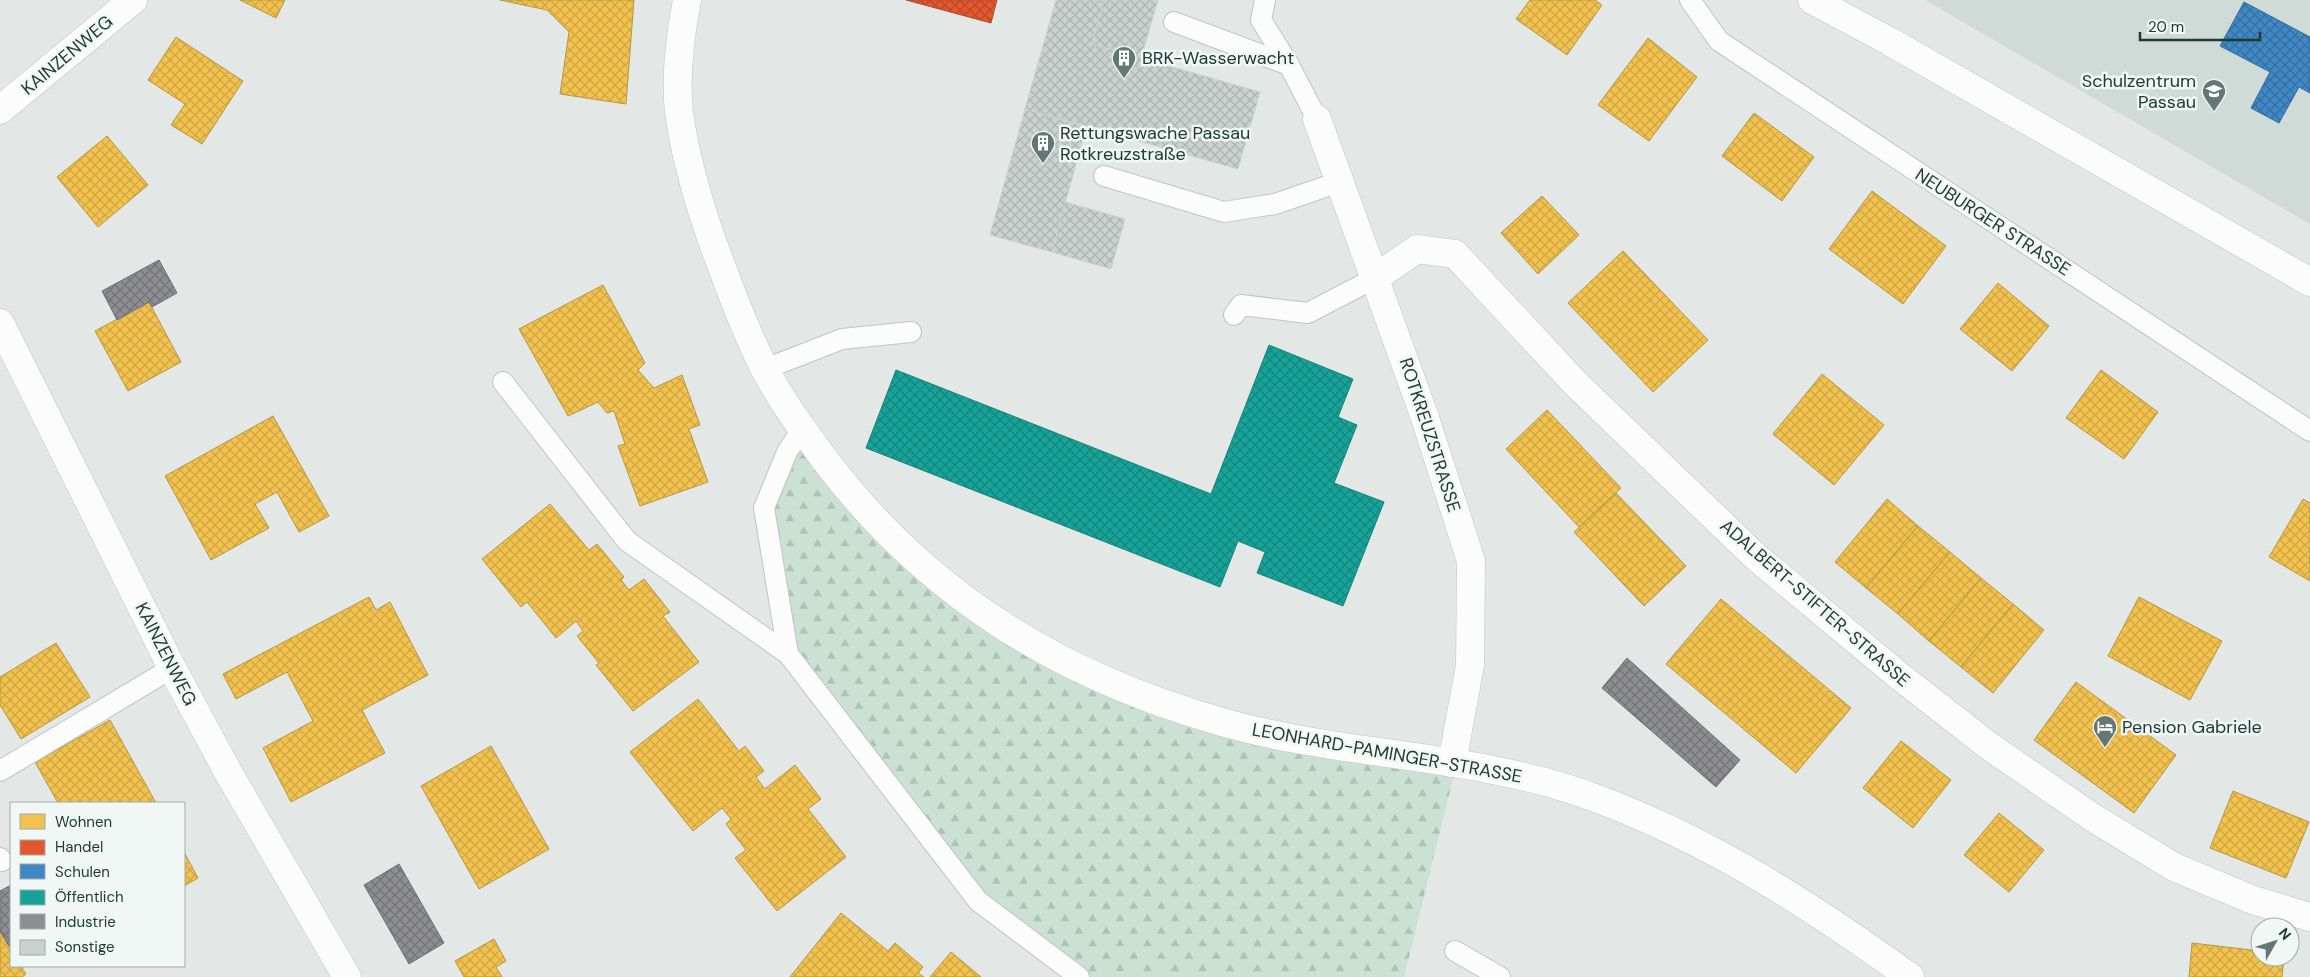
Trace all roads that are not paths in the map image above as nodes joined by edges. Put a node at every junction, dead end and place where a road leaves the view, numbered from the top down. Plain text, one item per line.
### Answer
1 (133, 0) edge
2 (687, 0) edge
3 (1265, 0) edge
4 (1690, 0) edge
5 (1812, 0) edge
6 (1174, 22) dead end
7 (1288, 65) junction
8 (0, 110) edge
9 (1317, 119) joint
10 (1104, 176) dead end
11 (1340, 182) junction
12 (1375, 278) junction
13 (2310, 282) edge
14 (1234, 315) dead end
15 (0, 323) edge
16 (912, 332) dead end
17 (765, 369) junction
18 (502, 382) dead end
19 (802, 429) junction
20 (2310, 431) edge
21 (788, 654) junction
22 (172, 668) junction
23 (1452, 763) junction
24 (0, 771) edge
25 (2310, 917) edge
26 (1455, 951) dead end
27 (347, 977) edge
28 (1079, 977) edge
29 (1500, 977) edge
30 (1910, 977) edge

1 - 8 street, KAINZENWEG
2 - 17 street, LEONHARD-PAMINGER-STRASSE
3 - 7 lane
4 - 20 lane, NEUBURGER STRASSE
5 - 13 street
6 - 7 lane
7 - 9 lane
9 - 11 street, ROTKREUZSTRASSE
10 - 11 lane
11 - 12 street, ROTKREUZSTRASSE
12 - 14 lane
12 - 23 street, ROTKREUZSTRASSE
12 - 25 street, ADALBERT-STIFTER-STRASSE
15 - 22 street, KAINZENWEG
16 - 17 lane
17 - 19 street, LEONHARD-PAMINGER-STRASSE
18 - 21 lane
19 - 21 lane
19 - 23 street, LEONHARD-PAMINGER-STRASSE
21 - 28 lane
22 - 24 lane
22 - 27 street, KAINZENWEG
23 - 30 street, LEONHARD-PAMINGER-STRASSE
26 - 29 lane

